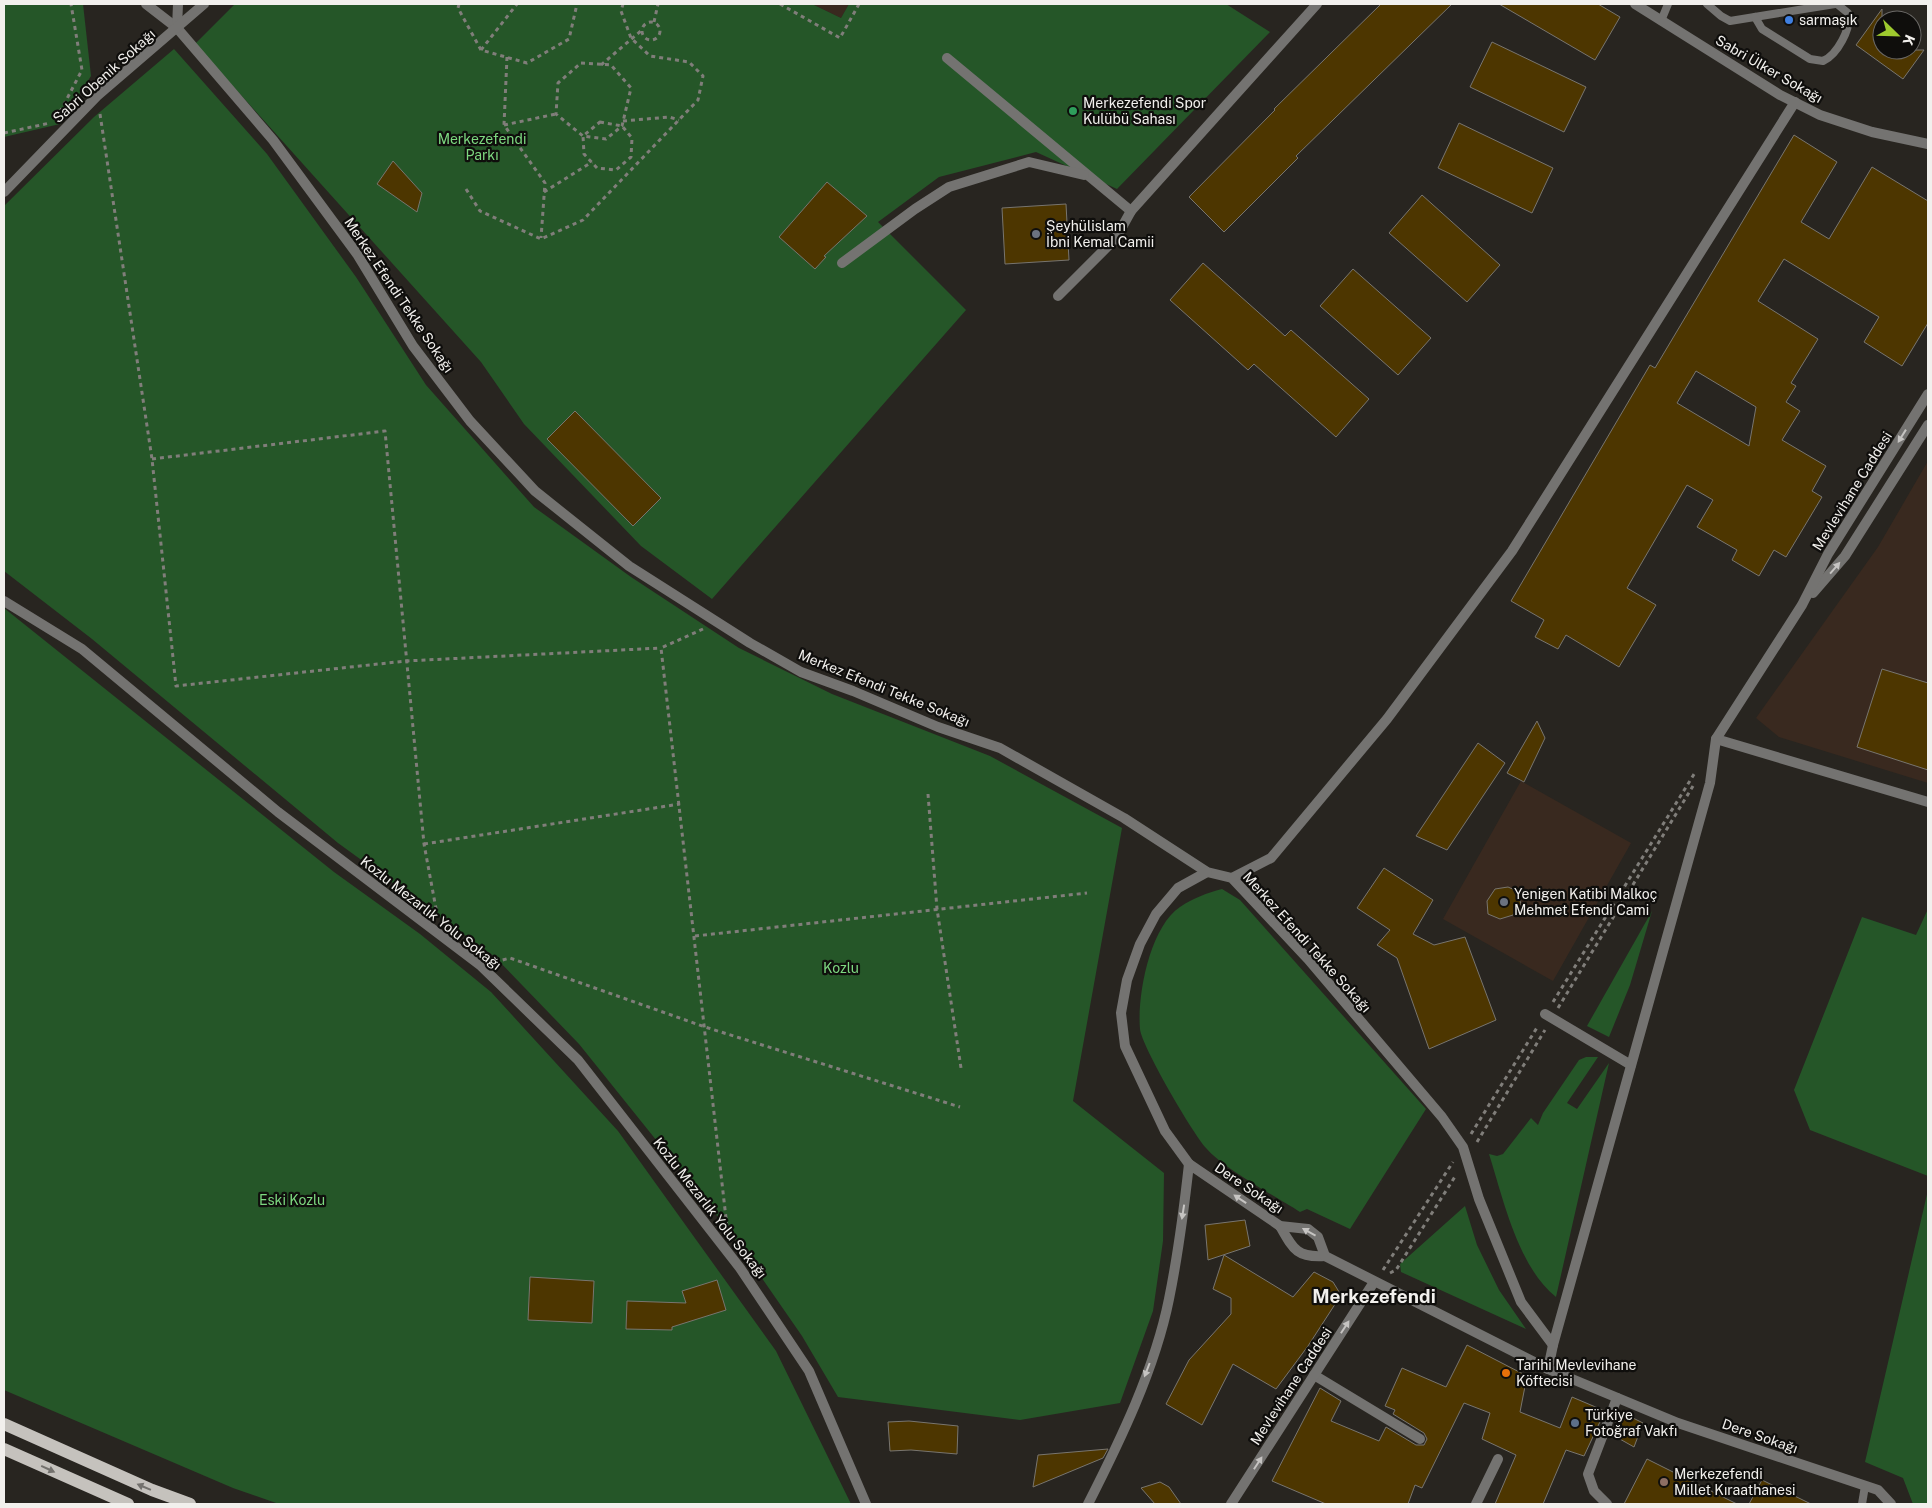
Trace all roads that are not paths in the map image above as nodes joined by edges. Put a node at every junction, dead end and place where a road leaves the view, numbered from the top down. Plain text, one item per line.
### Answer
1 (146, 4) edge
2 (178, 4) edge
3 (204, 4) edge
4 (1318, 4) edge
5 (1635, 4) edge
6 (1668, 4) edge
7 (1707, 4) edge
8 (1836, 4) edge
9 (1754, 16) junction
10 (1661, 21) junction
11 (177, 28) junction
12 (947, 58) dead end
13 (1795, 102) junction
14 (1928, 144) edge
15 (1084, 175) junction
16 (4, 192) edge
17 (1130, 211) junction
18 (842, 263) dead end
19 (1058, 296) dead end
20 (1928, 394) edge
21 (1928, 425) edge
22 (4, 601) edge
23 (1802, 604) junction
24 (1716, 739) junction
25 (1928, 802) edge
26 (1207, 872) junction
27 (1232, 878) junction
28 (1545, 1014) dead end
29 (1631, 1065) junction
30 (1189, 1164) junction
31 (1280, 1226) junction
32 (1324, 1256) junction
33 (1374, 1282) junction
34 (1553, 1345) junction
35 (1548, 1369) junction
36 (1314, 1375) junction
37 (1617, 1398) junction
38 (4, 1424) edge
39 (1420, 1439) dead end
40 (4, 1449) edge
41 (1498, 1459) dead end
42 (1865, 1486) junction
43 (128, 1504) edge
44 (190, 1504) edge
45 (866, 1504) edge
46 (1088, 1504) edge
47 (1233, 1504) edge
48 (1476, 1504) edge
49 (1607, 1504) edge
50 (1862, 1504) edge
51 (1891, 1504) edge

1 - 11 street, Merkez Efendi Tekke Sokağı
2 - 11 street
3 - 11 street, Sabri Obenik Sokağı
4 - 17 street
5 - 10 street, Sabri Ülker Sokağı
6 - 10 lane
7 - 9 lane
8 - 9 lane
8 - 9 lane
10 - 13 street, Sabri Ülker Sokağı
11 - 16 street, Sabri Obenik Sokağı
11 - 26 street, Merkez Efendi Tekke Sokağı
12 - 15 street
13 - 14 street, Sabri Ülker Sokağı
13 - 27 street
15 - 17 street
15 - 18 street
17 - 19 street
20 -> 23 street, Mevlevihane Caddesi
23 -> 21 street, Mevlevihane Caddesi
22 - 45 street, Kozlu Mezarlık Yolu Sokağı
23 - 24 street, Mevlevihane Caddesi
24 - 25 street
24 - 29 street
26 - 27 street, Merkez Efendi Tekke Sokağı
26 - 30 street, Dere Sokağı
27 - 34 street, Merkez Efendi Tekke Sokağı
28 - 29 street
29 - 34 street
31 -> 30 street, Dere Sokağı
30 -> 46 street
31 - 32 street
32 -> 31 street, Dere Sokağı
32 - 33 street, Dere Sokağı
33 - 35 street, Dere Sokağı
36 -> 33 street, Mevlevihane Caddesi
34 - 35 street
35 - 37 street, Dere Sokağı
36 - 39 street
47 -> 36 street, Mevlevihane Caddesi
37 - 42 street, Dere Sokağı
37 - 49 street
44 -> 38 main road
40 -> 43 main road
41 - 48 street
42 - 50 lane
42 - 51 street, Dere Sokağı

